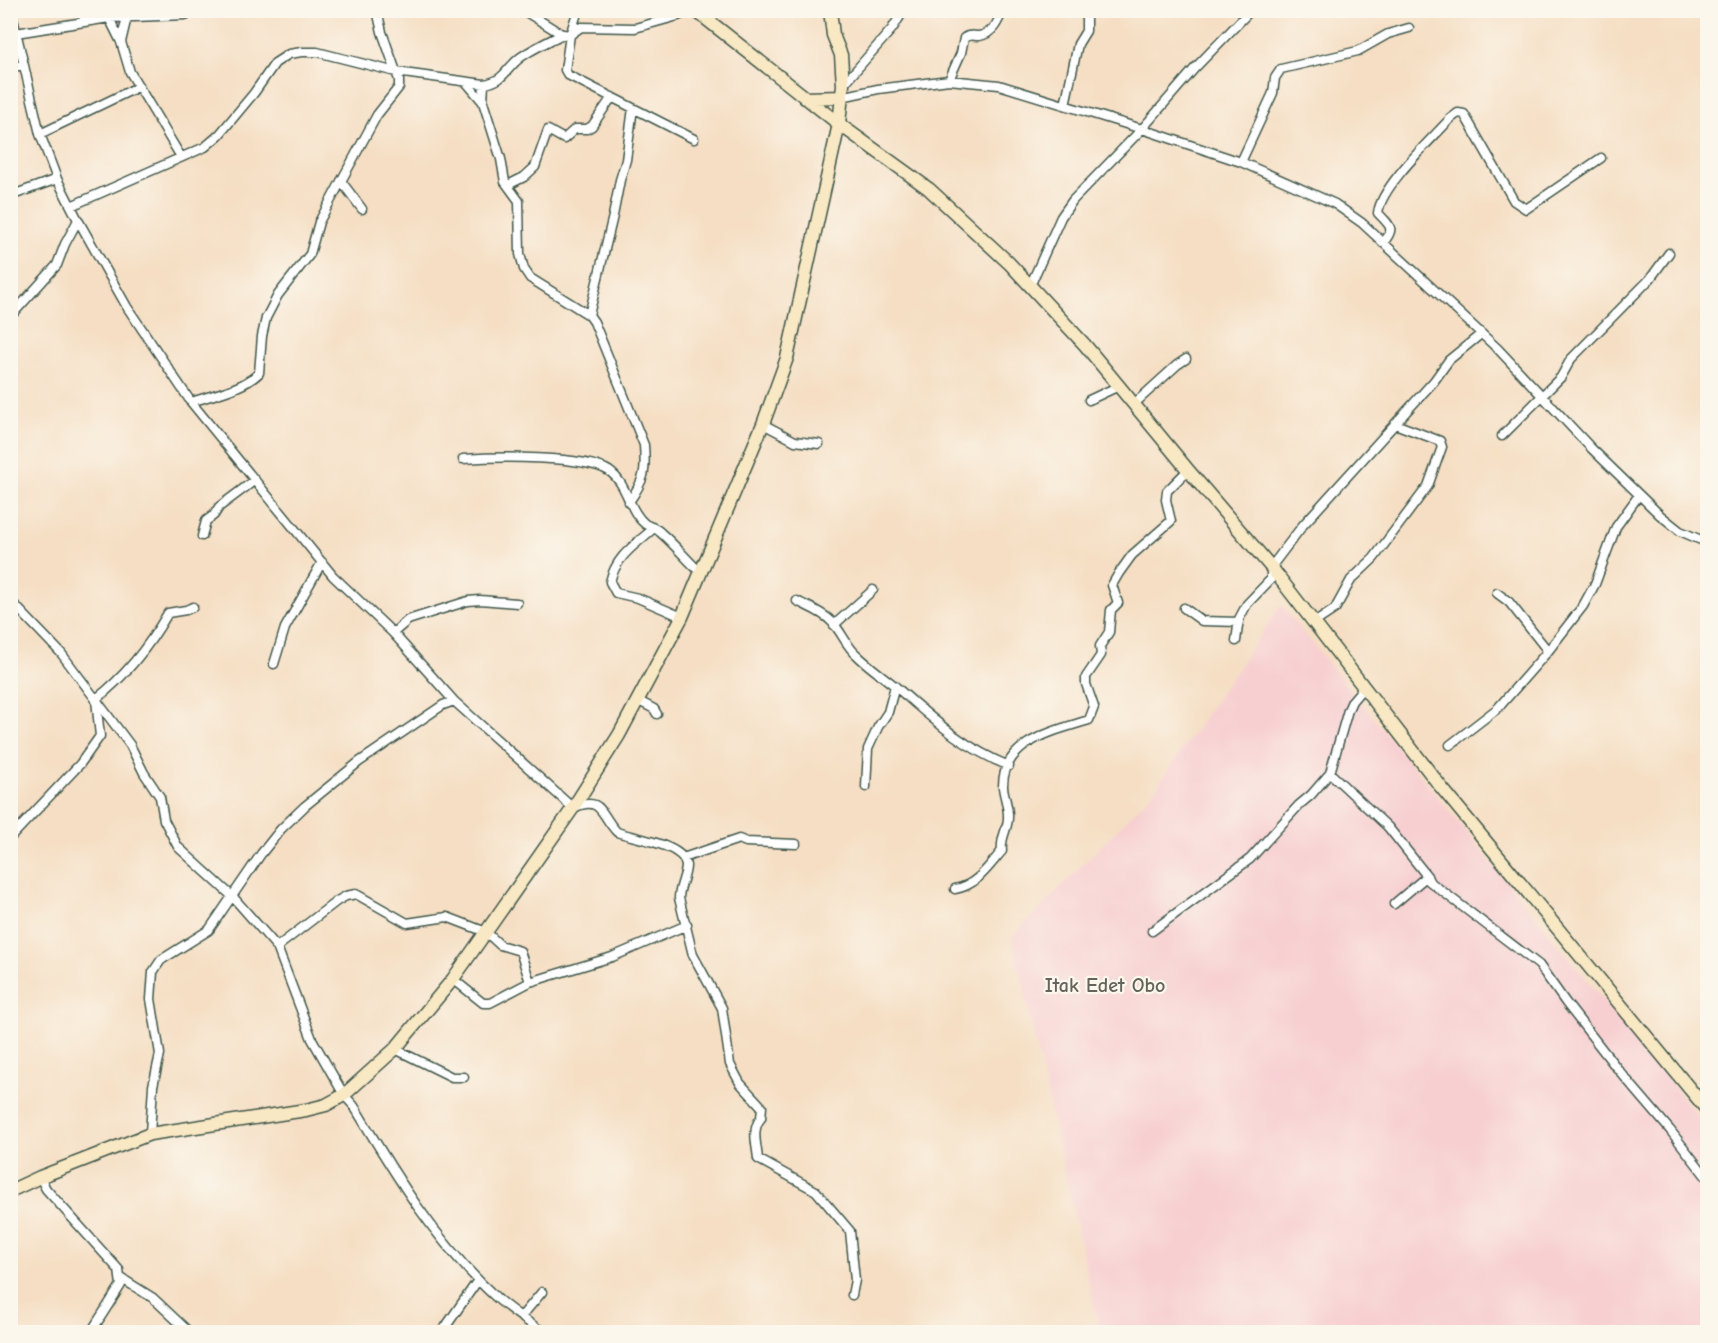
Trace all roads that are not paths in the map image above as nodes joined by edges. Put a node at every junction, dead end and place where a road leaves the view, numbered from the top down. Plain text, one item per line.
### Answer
1 (12, 10) edge
2 (82, 10) edge
3 (204, 10) edge
4 (377, 10) edge
5 (523, 10) edge
6 (578, 10) edge
7 (690, 10) edge
8 (830, 10) edge
9 (904, 10) edge
10 (1003, 10) edge
11 (1086, 10) edge
12 (1251, 10) edge
13 (703, 13) edge
14 (127, 16) junction
15 (109, 18) junction
16 (84, 22) junction
17 (1409, 28) dead end
18 (16, 33) junction
19 (566, 35) junction
20 (121, 42) junction
21 (10, 66) edge
22 (24, 66) junction
23 (396, 72) junction
24 (949, 80) junction
25 (466, 82) junction
26 (484, 84) junction
27 (138, 87) junction
28 (842, 91) junction
29 (612, 97) junction
30 (805, 98) junction
31 (483, 102) junction
32 (1065, 105) junction
33 (633, 108) junction
34 (839, 124) junction
35 (1142, 129) junction
36 (40, 134) junction
37 (694, 139) dead end
38 (181, 157) junction
39 (1601, 158) dead end
40 (1241, 162) junction
41 (57, 179) junction
42 (342, 181) junction
43 (508, 185) junction
44 (10, 196) edge
45 (71, 206) junction
46 (362, 209) dead end
47 (78, 220) junction
48 (1383, 243) junction
49 (1669, 253) dead end
50 (1030, 286) junction
51 (589, 315) junction
52 (10, 317) edge
53 (1481, 334) junction
54 (1186, 359) dead end
55 (1119, 386) junction
56 (1542, 394) junction
57 (1089, 400) dead end
58 (190, 402) junction
59 (1134, 404) junction
60 (763, 424) junction
61 (1395, 424) junction
62 (1502, 436) dead end
63 (819, 444) dead end
64 (463, 459) dead end
65 (1188, 470) junction
66 (255, 480) junction
67 (1639, 495) junction
68 (629, 502) junction
69 (654, 528) junction
70 (202, 536) dead end
71 (1707, 540) edge
72 (322, 562) junction
73 (1271, 567) junction
74 (700, 572) junction
75 (873, 590) dead end
76 (1497, 593) dead end
77 (10, 600) edge
78 (797, 601) dead end
79 (517, 603) dead end
80 (193, 607) dead end
81 (1184, 608) dead end
82 (682, 617) junction
83 (1239, 622) junction
84 (1314, 623) junction
85 (834, 625) junction
86 (393, 633) junction
87 (1236, 641) dead end
88 (1548, 651) junction
89 (274, 664) dead end
90 (895, 686) junction
91 (1363, 688) junction
92 (96, 699) junction
93 (637, 700) junction
94 (454, 702) junction
95 (657, 714) dead end
96 (1450, 745) dead end
97 (1009, 766) junction
98 (1330, 773) junction
99 (866, 786) dead end
100 (573, 808) junction
101 (10, 838) edge
102 (796, 844) dead end
103 (683, 858) junction
104 (1427, 876) junction
105 (955, 890) dead end
106 (233, 897) junction
107 (1394, 904) dead end
108 (687, 925) junction
109 (1152, 931) dead end
110 (486, 932) junction
111 (277, 947) junction
112 (453, 979) junction
113 (530, 982) junction
114 (395, 1049) junction
115 (464, 1077) dead end
116 (344, 1095) junction
117 (1707, 1111) edge
118 (150, 1134) junction
119 (40, 1177) junction
120 (1707, 1179) edge
121 (13, 1186) edge
122 (121, 1278) junction
123 (478, 1280) junction
124 (542, 1292) dead end
125 (852, 1295) dead end
126 (521, 1317) junction
127 (91, 1332) edge
128 (189, 1332) edge
129 (442, 1332) edge
130 (543, 1332) edge

1 - 18 street
2 - 16 street
3 - 14 street
4 - 23 street
5 - 19 street
6 - 19 street
7 - 19 street
8 - 28 street
9 - 28 street
10 - 24 street
11 - 32 street
12 - 35 street
13 - 30 street
14 - 15 street
14 - 20 street
15 - 16 street
15 - 20 street
16 - 18 street
17 - 40 street
18 - 22 street
19 - 26 street
19 - 29 street
20 - 27 street
21 - 22 street
22 - 36 street
23 - 25 street
23 - 38 street
23 - 42 street
24 - 28 street
24 - 32 street
25 - 26 street
25 - 31 street
26 - 31 street
27 - 36 street
27 - 38 street
28 - 30 street
28 - 34 street
29 - 33 street
29 - 43 street
30 - 34 street
31 - 43 street
32 - 35 street
33 - 37 street
33 - 51 street
34 - 50 street
34 - 60 street
35 - 40 street
35 - 50 street
36 - 41 street
38 - 45 street
39 - 48 street
40 - 48 street
41 - 44 street
41 - 45 street
42 - 46 street
42 - 58 street
43 - 51 street
45 - 47 street
47 - 52 street
47 - 58 street
48 - 53 street
49 - 56 street
50 - 55 street
51 - 68 street
53 - 56 street
53 - 61 street
54 - 59 street
55 - 57 street
55 - 59 street
56 - 62 street
56 - 67 street
58 - 66 street
59 - 65 street
60 - 63 street
60 - 74 street
61 - 73 street
61 - 84 street
64 - 68 street
65 - 73 street
65 - 97 street
66 - 70 street
66 - 72 street
67 - 71 street
67 - 88 street
68 - 69 street
69 - 74 street
69 - 82 street
72 - 86 street
72 - 89 street
73 - 83 street
73 - 84 street
74 - 82 street
75 - 85 street
76 - 88 street
77 - 92 street
78 - 85 street
79 - 86 street
80 - 92 street
81 - 83 street
82 - 93 street
83 - 87 street
84 - 91 street
85 - 90 street
86 - 94 street
88 - 96 street
90 - 97 street
90 - 99 street
91 - 98 street
91 - 117 street
92 - 101 street
92 - 106 street
93 - 95 street
93 - 100 street
94 - 100 street
94 - 106 street
97 - 105 street
98 - 104 street
98 - 109 street
100 - 103 street
100 - 110 street
102 - 103 street
103 - 108 street
104 - 107 street
104 - 120 street
106 - 111 street
106 - 118 street
108 - 113 street
108 - 125 street
110 - 111 street
110 - 112 street
110 - 113 street
111 - 116 street
112 - 113 street
112 - 114 street
114 - 115 street
114 - 116 street
116 - 118 street
116 - 123 street
118 - 119 street
119 - 121 street
119 - 122 street
122 - 127 street
122 - 128 street
123 - 126 street
123 - 129 street
124 - 126 street
126 - 130 street

